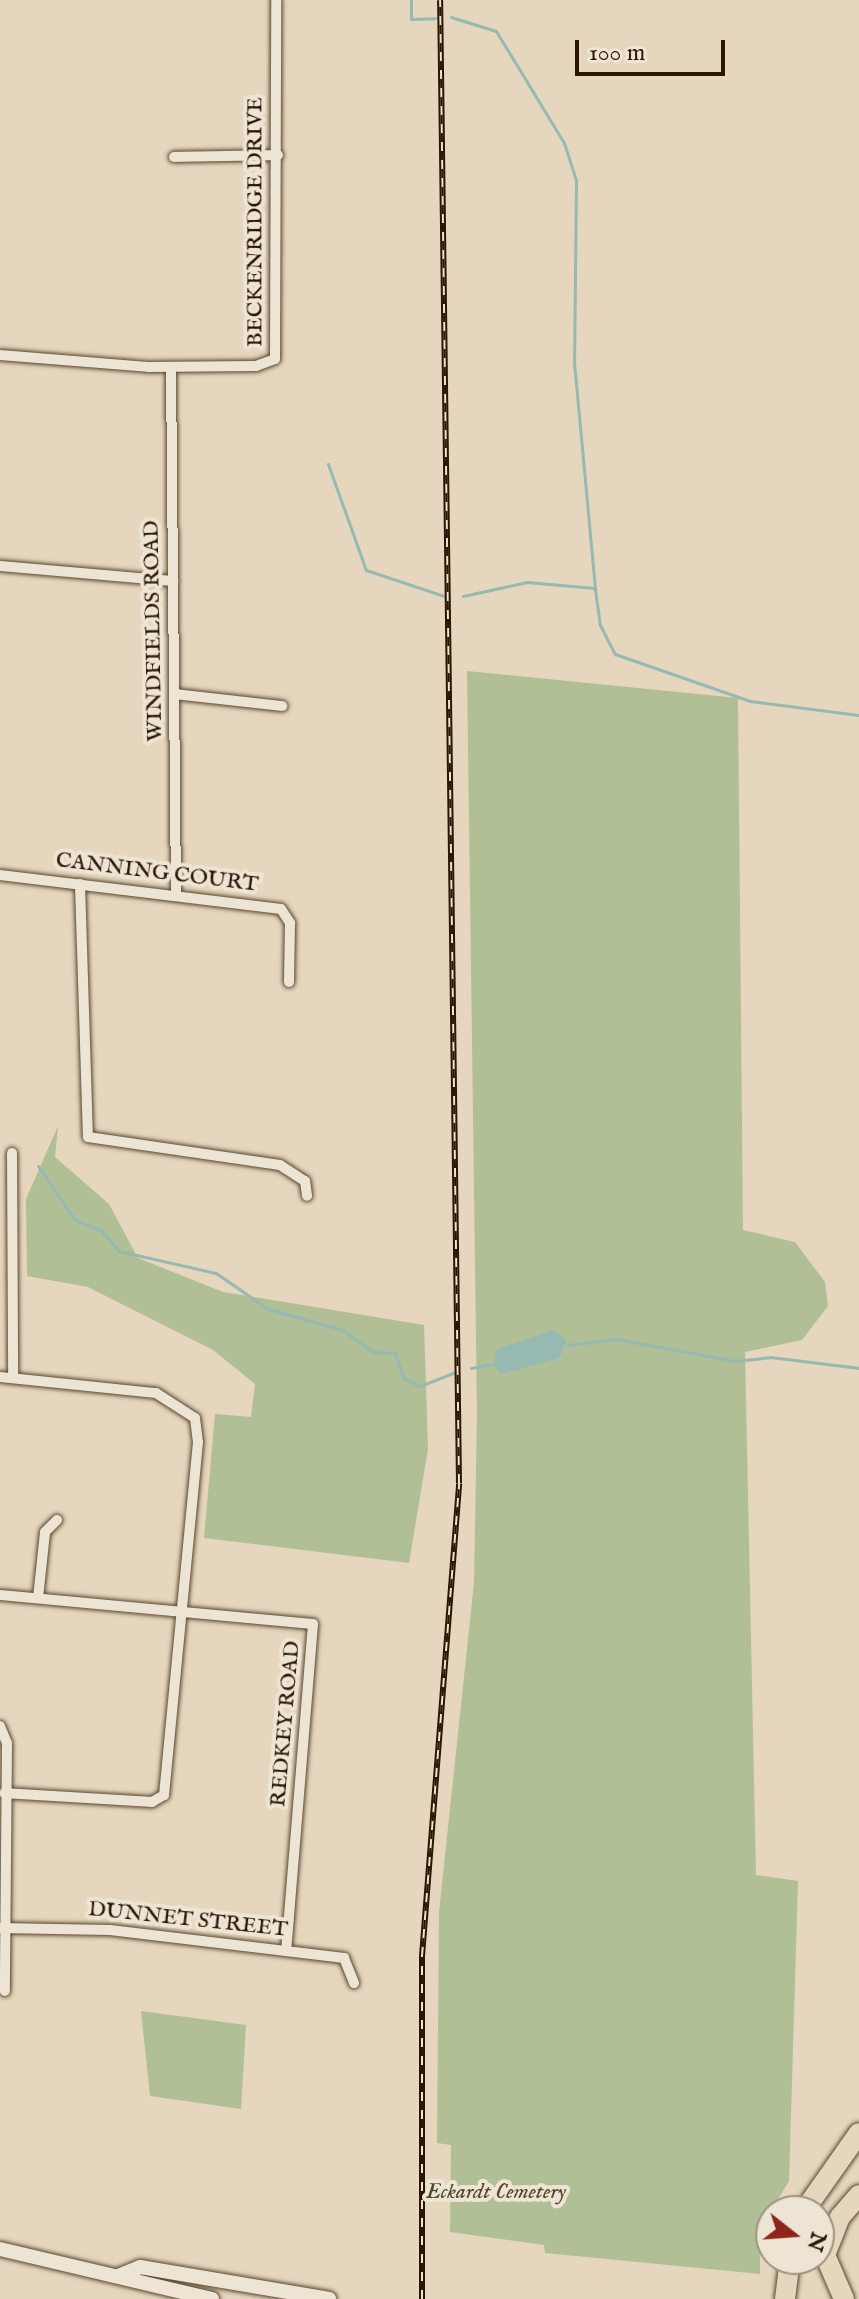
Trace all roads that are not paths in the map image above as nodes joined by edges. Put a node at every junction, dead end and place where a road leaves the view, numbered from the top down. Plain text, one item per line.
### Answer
1 (276, 0) edge
2 (278, 155) junction
3 (174, 157) dead end
4 (0, 355) edge
5 (171, 367) junction
6 (0, 566) edge
7 (173, 581) junction
8 (175, 694) junction
9 (282, 706) dead end
10 (0, 875) edge
11 (80, 884) junction
12 (176, 895) junction
13 (289, 982) dead end
14 (12, 1153) dead end
15 (307, 1196) dead end
16 (0, 1377) edge
17 (13, 1378) junction
18 (57, 1520) dead end
19 (0, 1595) edge
20 (38, 1598) junction
21 (181, 1610) junction
22 (0, 1726) edge
23 (4, 1793) junction
24 (2, 1928) edge
25 (286, 1950) junction
26 (354, 1983) dead end
27 (5, 1991) dead end
28 (859, 2133) edge
29 (815, 2195) edge
30 (859, 2195) edge
31 (0, 2249) edge
32 (788, 2275) edge
33 (118, 2276) junction
34 (212, 2299) edge
35 (329, 2299) edge
36 (785, 2299) edge
37 (844, 2299) edge

1 - 2 street, BECKENRIDGE DRIVE
2 - 3 street
2 - 5 street, BECKENRIDGE DRIVE
4 - 5 street, BECKENRIDGE DRIVE
5 - 7 street, WINDFIELDS ROAD
6 - 7 street
7 - 8 street, WINDFIELDS ROAD
8 - 9 street
8 - 12 street, WINDFIELDS ROAD
10 - 11 street, CANNING COURT
11 - 12 street, CANNING COURT
11 - 15 street
12 - 13 street, CANNING COURT
14 - 17 street
16 - 17 street
17 - 21 street
18 - 20 street
19 - 20 street, REDKEY ROAD
20 - 21 street, REDKEY ROAD
21 - 23 street
21 - 25 street, REDKEY ROAD
22 - 23 street
23 - 24 street
24 - 25 street, DUNNET STREET
24 - 27 street
25 - 26 street, DUNNET STREET
28 - 29 highway
30 - 37 highway
31 - 33 main road
32 - 36 highway
33 - 34 main road
33 - 35 main road

